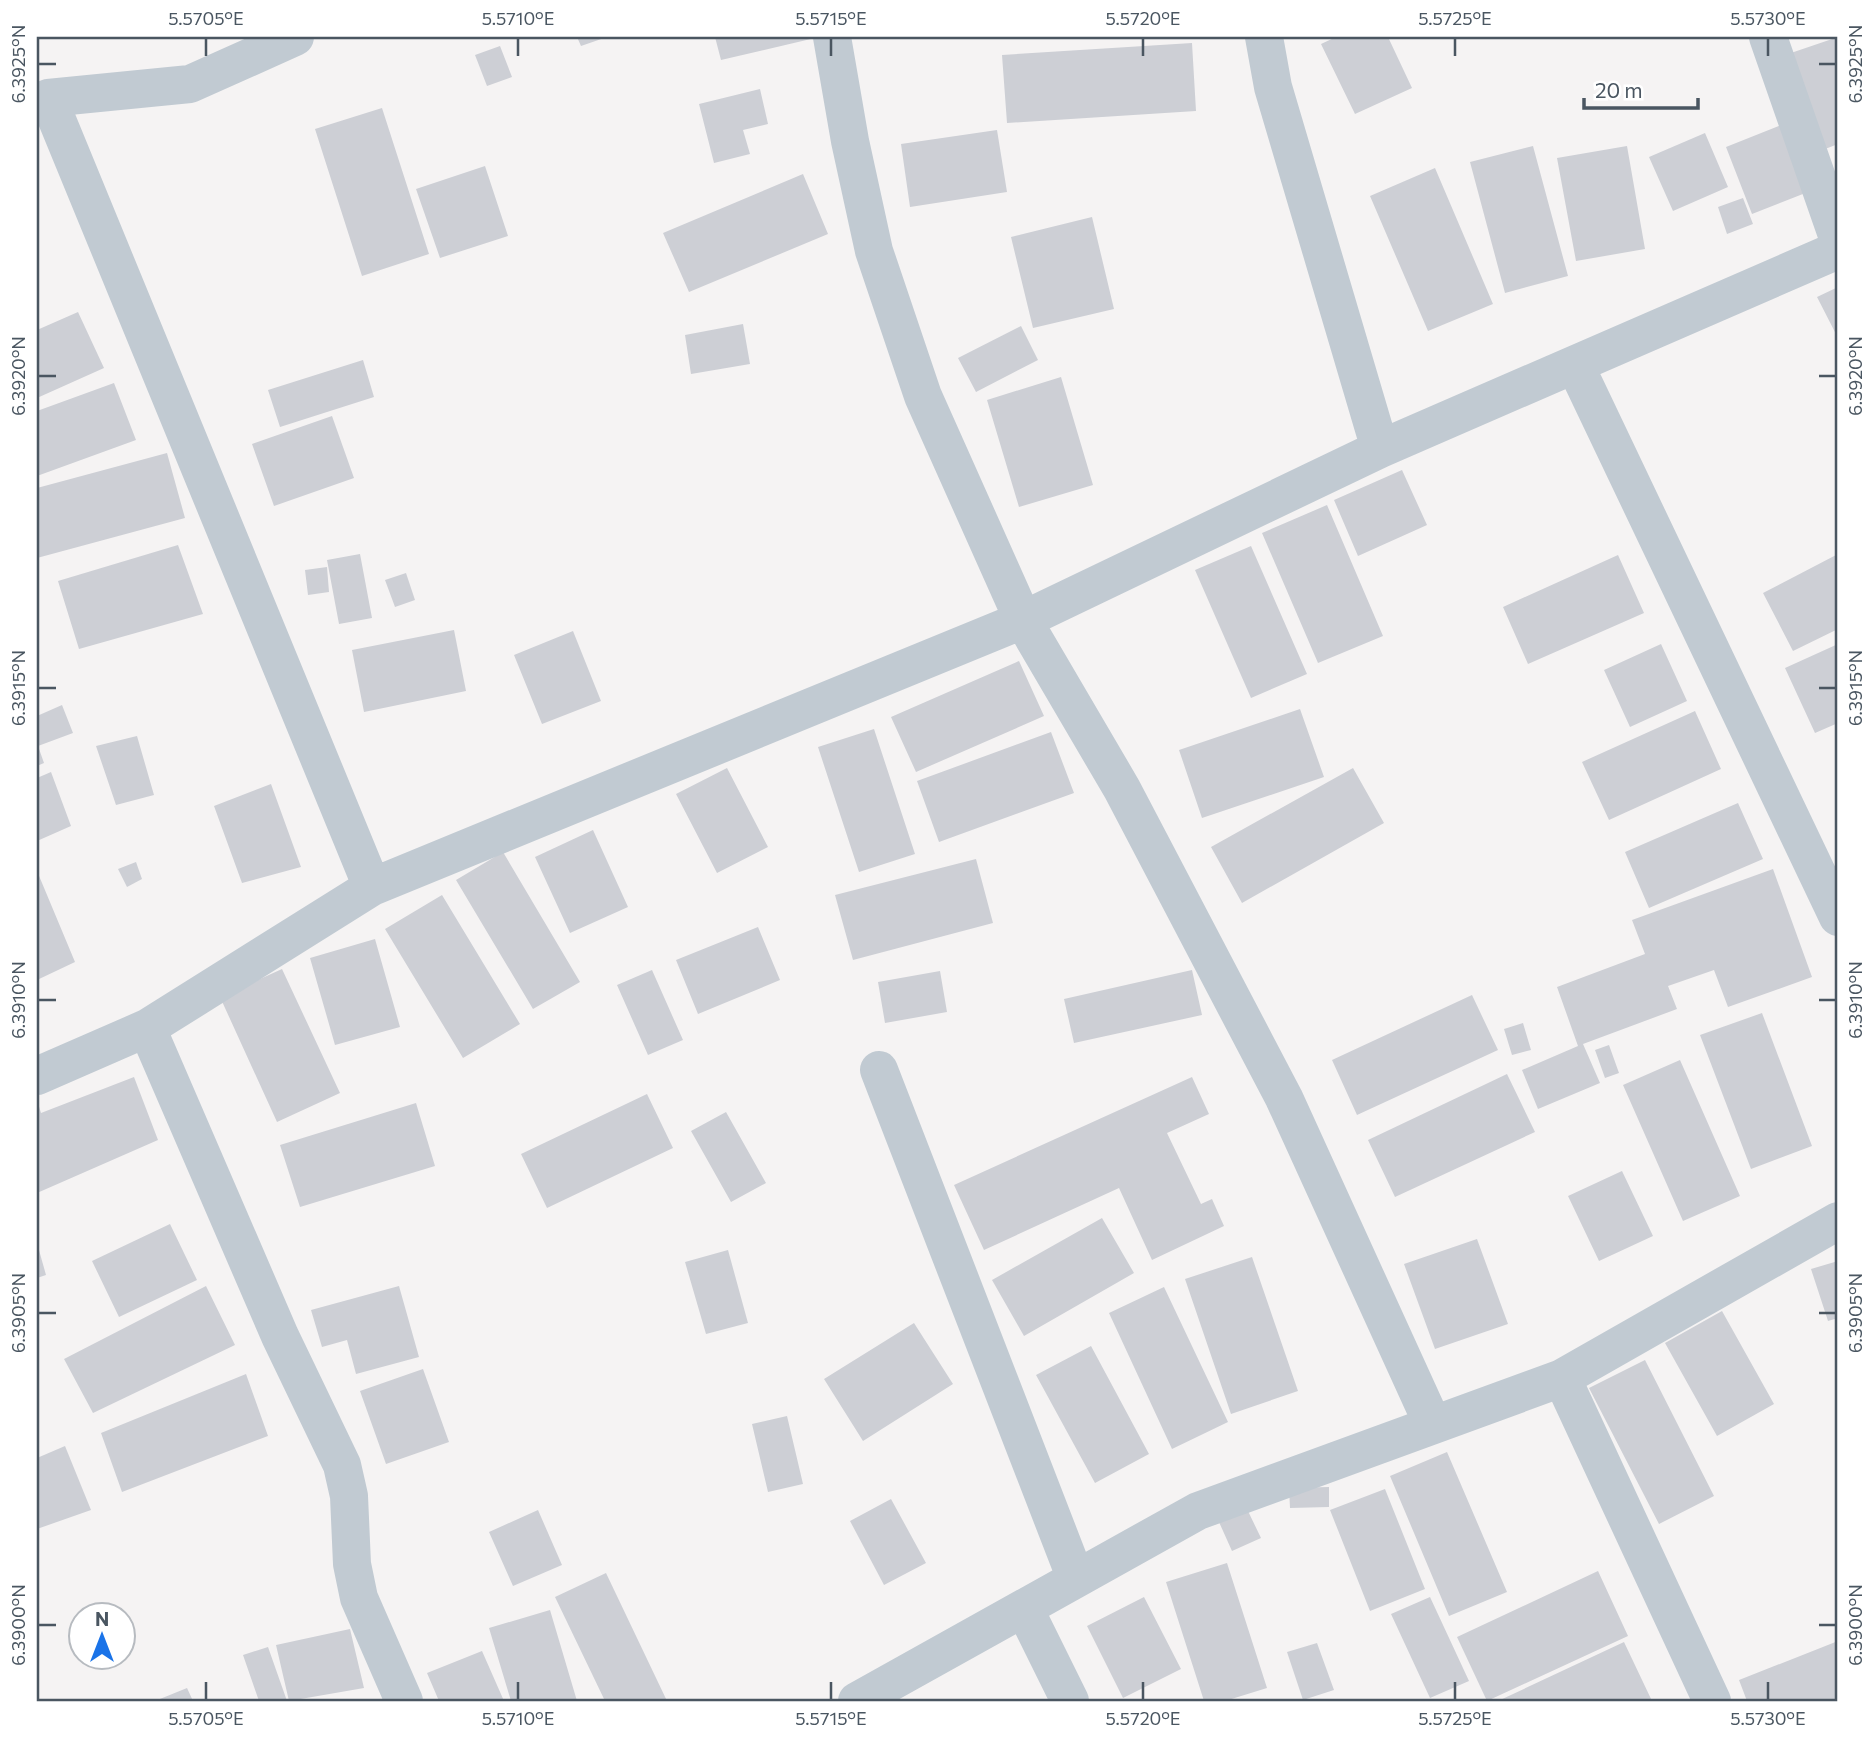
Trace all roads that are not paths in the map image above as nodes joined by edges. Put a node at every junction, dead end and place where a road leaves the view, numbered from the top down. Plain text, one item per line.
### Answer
1 (295, 37) edge
2 (832, 37) edge
3 (1264, 37) edge
4 (1768, 37) edge
5 (42, 99) edge
6 (1838, 238) edge
7 (1838, 250) edge
8 (1575, 365) junction
9 (1380, 449) junction
10 (1023, 620) junction
11 (372, 887) junction
12 (1838, 917) edge
13 (148, 1028) junction
14 (880, 1070) dead end
15 (37, 1076) edge
16 (1838, 1221) edge
17 (1562, 1377) junction
18 (1433, 1425) junction
19 (1076, 1579) junction
20 (1024, 1608) junction
21 (404, 1701) edge
22 (857, 1701) edge
23 (1070, 1701) edge
24 (1712, 1701) edge

1 - 5 street
2 - 10 street
3 - 9 street
4 - 6 street
5 - 11 street
7 - 8 street
8 - 9 street
8 - 12 street
9 - 10 street
10 - 11 street
10 - 18 street
11 - 13 street
13 - 15 street
13 - 21 street
14 - 19 street
16 - 17 street
17 - 18 street
17 - 24 street
18 - 19 street
19 - 20 street
20 - 22 street
20 - 23 street

